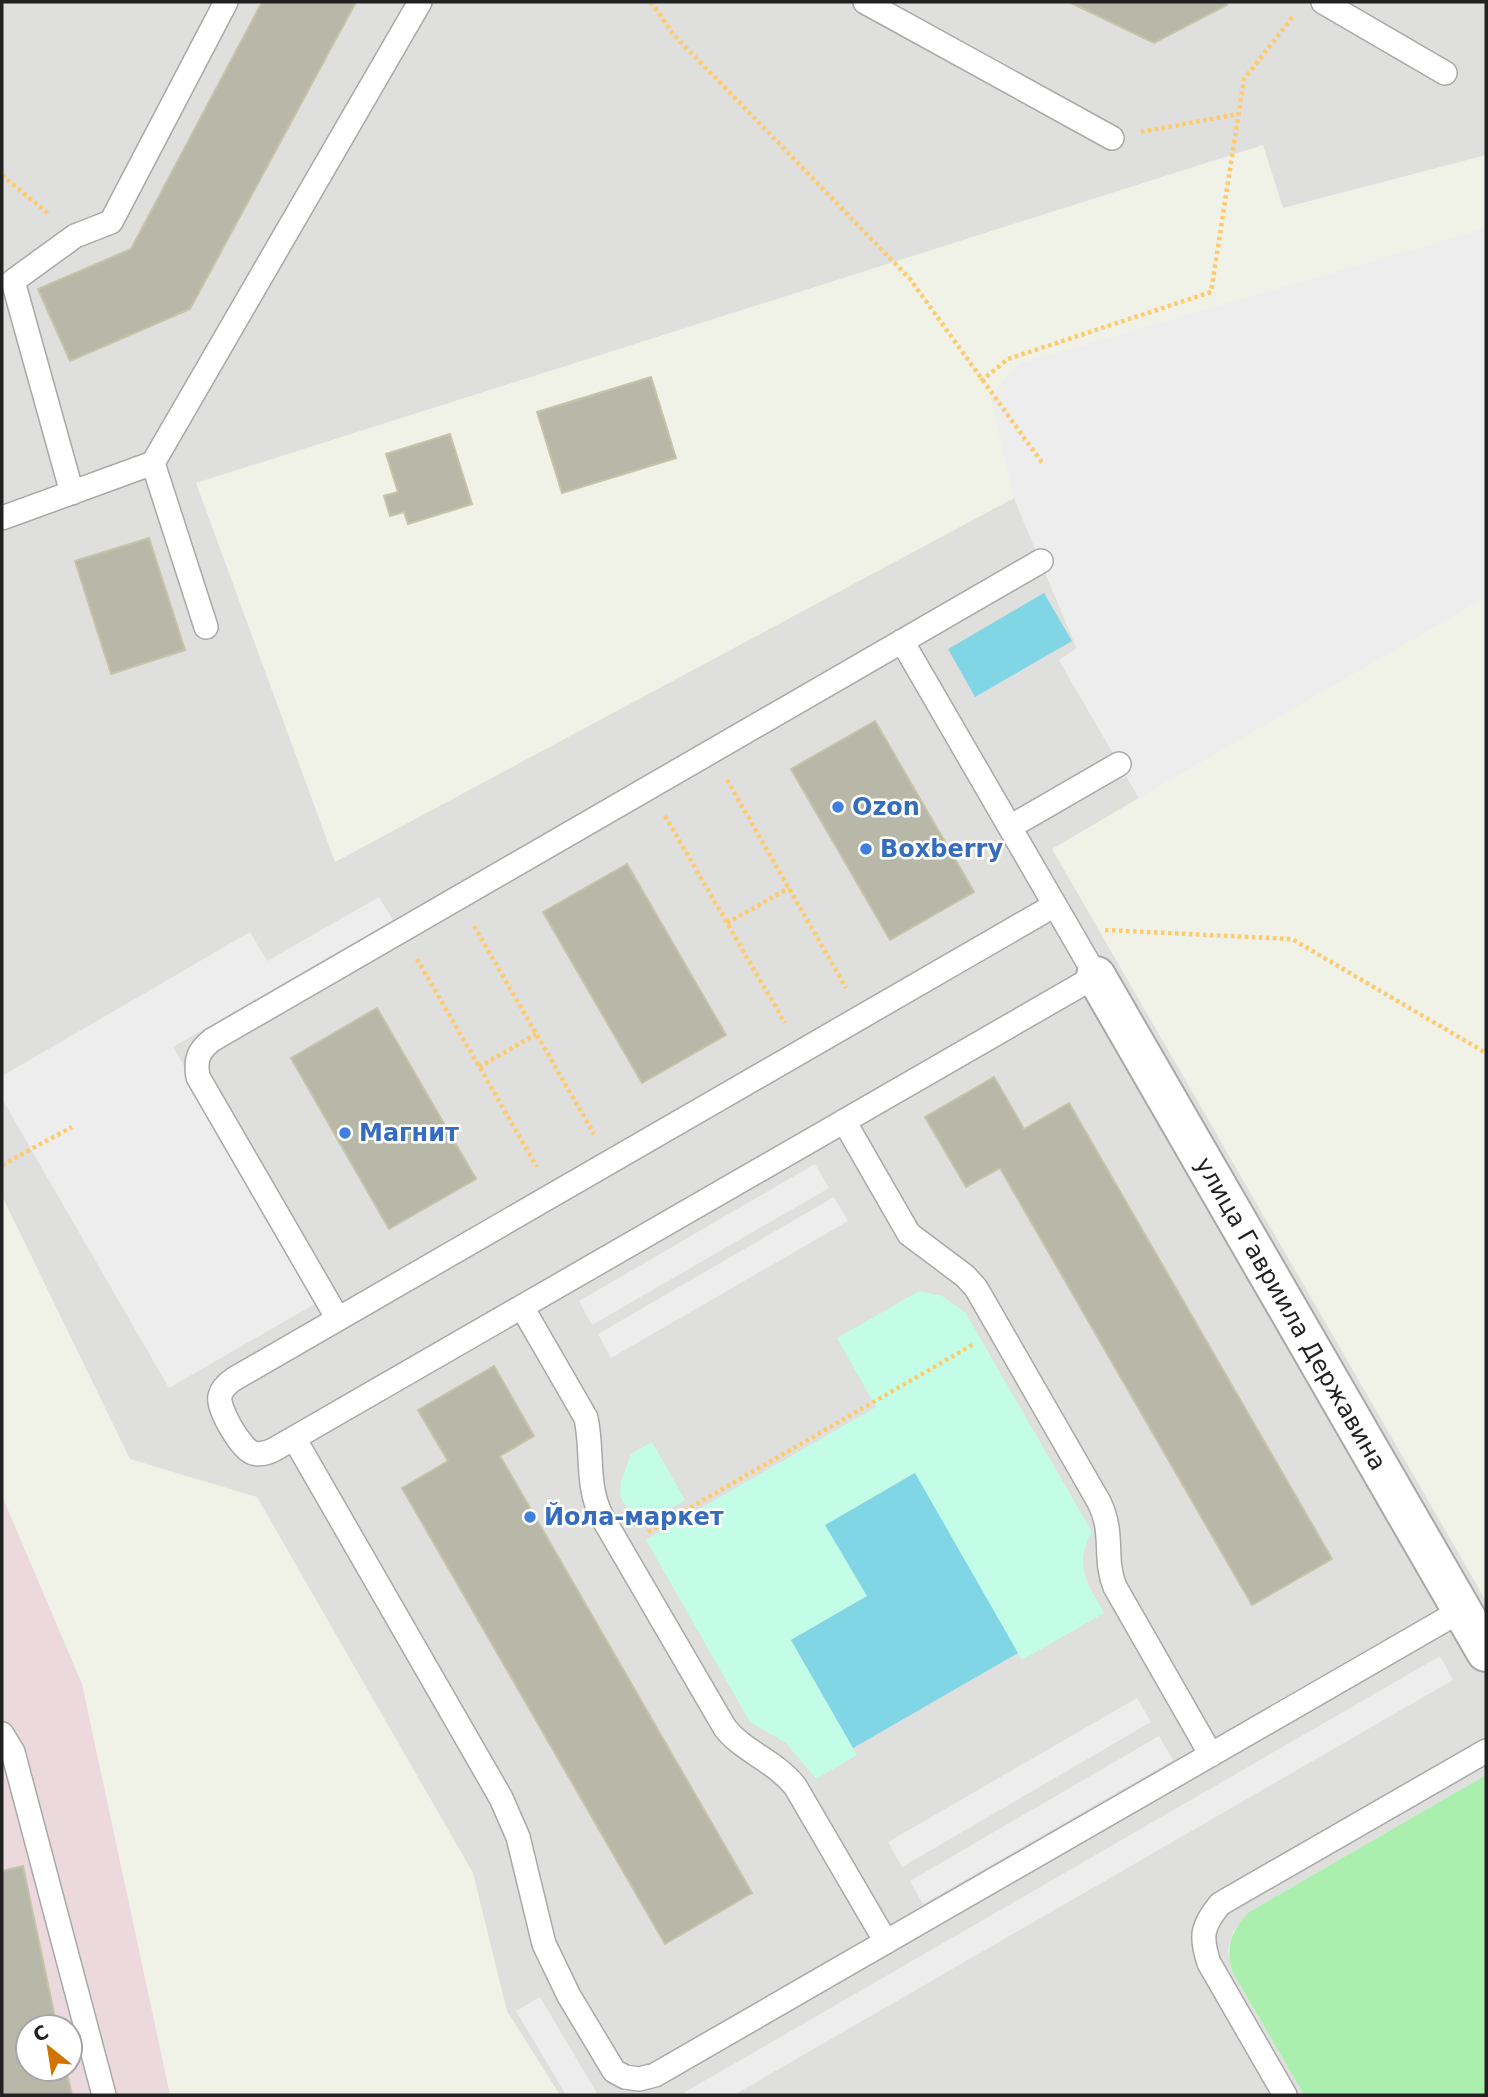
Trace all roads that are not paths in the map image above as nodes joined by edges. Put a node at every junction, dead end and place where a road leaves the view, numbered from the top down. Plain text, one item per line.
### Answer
1 (226, 2) edge
2 (420, 2) edge
3 (865, 2) edge
4 (1323, 2) edge
5 (1445, 73) dead end
6 (1112, 138) road end
7 (153, 463) junction
8 (72, 493) junction
9 (2, 518) edge
10 (1041, 561) dead end
11 (206, 626) dead end
12 (902, 641) junction
13 (1119, 764) dead end
14 (1010, 827) junction
15 (1055, 905) junction
16 (1096, 976) junction
17 (844, 1121) junction
18 (522, 1307) junction
19 (338, 1319) junction
20 (295, 1438) junction
21 (1462, 1610) junction
22 (1486, 1652) edge
23 (2, 1734) edge
24 (1486, 1751) edge
25 (1211, 1755) junction
26 (886, 1942) junction
27 (1281, 2093) edge
28 (104, 2095) edge

1 - 8 lane
2 - 7 lane
3 - 6 lane
4 - 5 lane
7 - 8 lane
7 - 11 lane
8 - 9 lane
10 - 12 lane
12 - 14 lane
12 - 19 lane
13 - 14 lane
14 - 15 lane
15 - 16 lane
15 - 19 lane
16 - 17 lane
16 - 21 street, улица Гавриила Державина
17 - 18 lane
17 - 25 lane
18 - 20 lane
18 - 26 lane
19 - 20 lane
20 - 26 lane
21 - 22 street, улица Гавриила Державина
21 - 25 lane
23 - 28 lane
24 - 27 lane
25 - 26 lane

